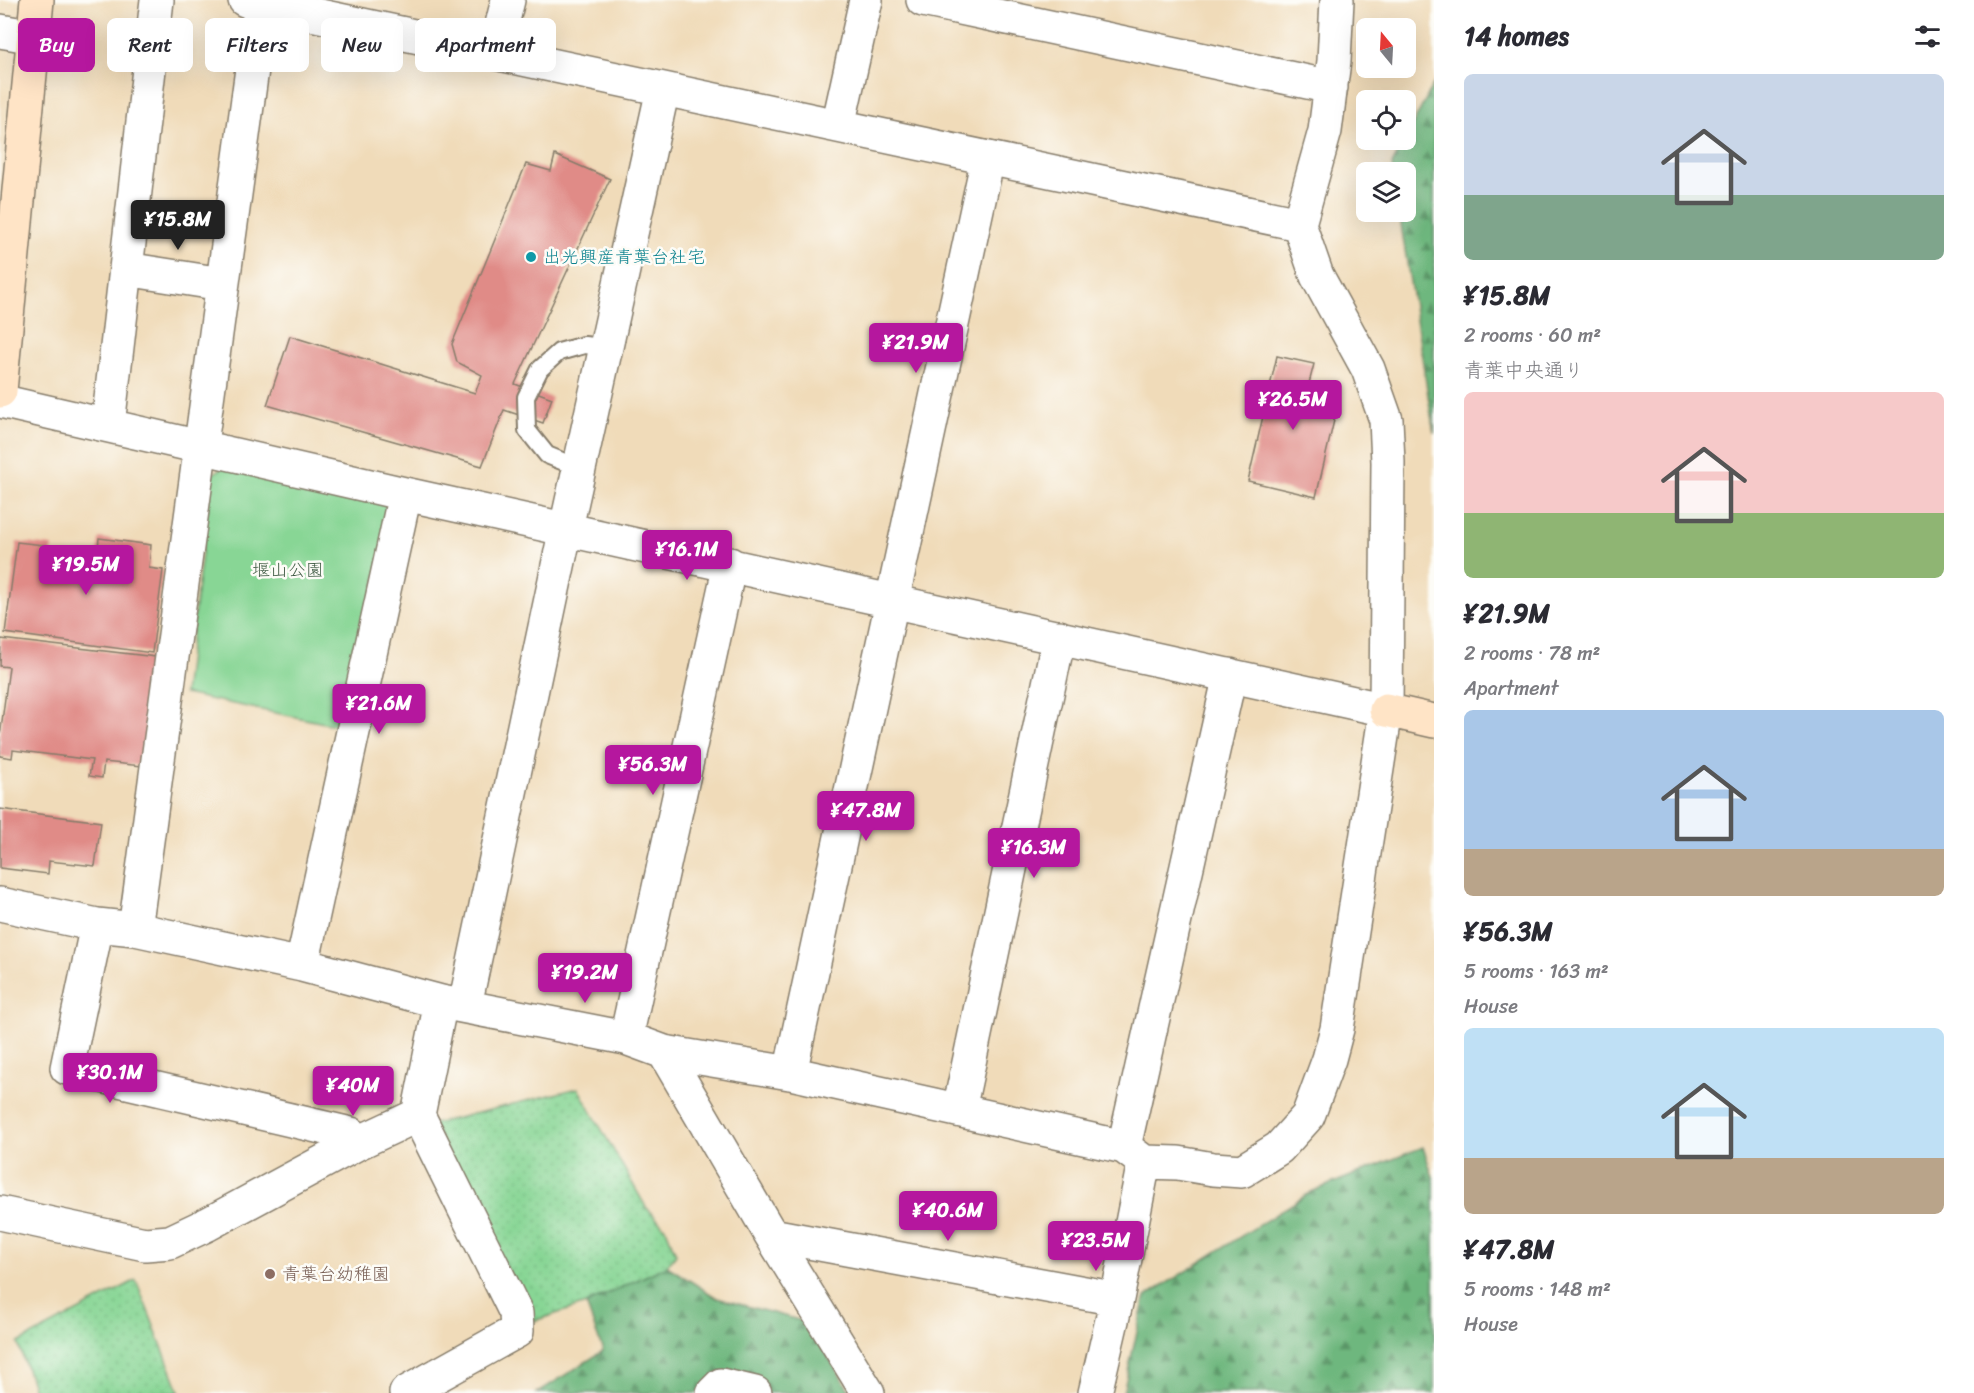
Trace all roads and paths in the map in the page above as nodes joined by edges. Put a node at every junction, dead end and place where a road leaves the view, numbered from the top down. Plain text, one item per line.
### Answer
1 (38, 0) edge
2 (157, 0) edge
3 (508, 0) edge
4 (866, 0) edge
5 (924, 0) edge
6 (1337, 0) edge
7 (253, 2) edge
8 (37, 18) edge
9 (504, 18) edge
10 (0, 31) edge
11 (18, 34) edge
12 (415, 36) edge
13 (556, 66) edge
14 (32, 72) edge
15 (1331, 87) junction
16 (663, 89) junction
17 (838, 126) junction
18 (988, 158) junction
19 (1299, 224) junction
20 (126, 269) junction
21 (222, 284) junction
22 (606, 347) junction
23 (0, 391) edge
24 (0, 401) edge
25 (108, 425) junction
26 (200, 446) junction
27 (579, 468) junction
28 (405, 494) junction
29 (566, 528) junction
30 (730, 564) junction
31 (892, 600) junction
32 (1059, 637) junction
33 (1230, 675) junction
34 (1386, 710) junction
35 (1434, 721) edge
36 (0, 904) edge
37 (97, 925) junction
38 (135, 929) junction
39 (302, 965) junction
40 (453, 1004) junction
41 (626, 1038) junction
42 (664, 1052) junction
43 (790, 1073) junction
44 (959, 1110) junction
45 (418, 1115) junction
46 (358, 1143) junction
47 (1134, 1154) junction
48 (0, 1213) edge
49 (771, 1235) junction
50 (1117, 1299) junction
51 (406, 1393) edge
52 (713, 1393) edge
53 (755, 1393) edge
54 (868, 1393) edge
55 (1095, 1393) edge

1 - 8 street
2 - 20 street
3 - 9 street
4 - 17 street
5 - 15 street
6 - 15 street
7 - 12 street
7 - 21 street
10 - 11 street
13 - 16 street
14 - 23 street
15 - 19 street
16 - 17 street
16 - 22 street
17 - 18 street
18 - 19 street
18 - 31 street
19 - 34 street
20 - 21 street
20 - 25 street
21 - 26 street
22 - 27 street
22 - 27 lane
24 - 25 street
25 - 26 street
26 - 28 street
26 - 38 street
27 - 29 street
28 - 29 street
28 - 39 street
29 - 30 street
29 - 40 street
30 - 31 street
30 - 41 street
31 - 32 street
31 - 43 street
32 - 33 street
32 - 44 street
33 - 34 street
33 - 47 street
34 - 35 street
34 - 47 street
36 - 37 street
37 - 38 street
37 - 46 street
38 - 39 street
39 - 40 street
40 - 41 street
40 - 45 street
41 - 42 street
42 - 43 street
42 - 49 street
43 - 44 street
44 - 47 street
45 - 46 street
45 - 51 street
46 - 48 street
47 - 50 street
49 - 50 street
49 - 54 street
50 - 55 street
52 - 53 street

